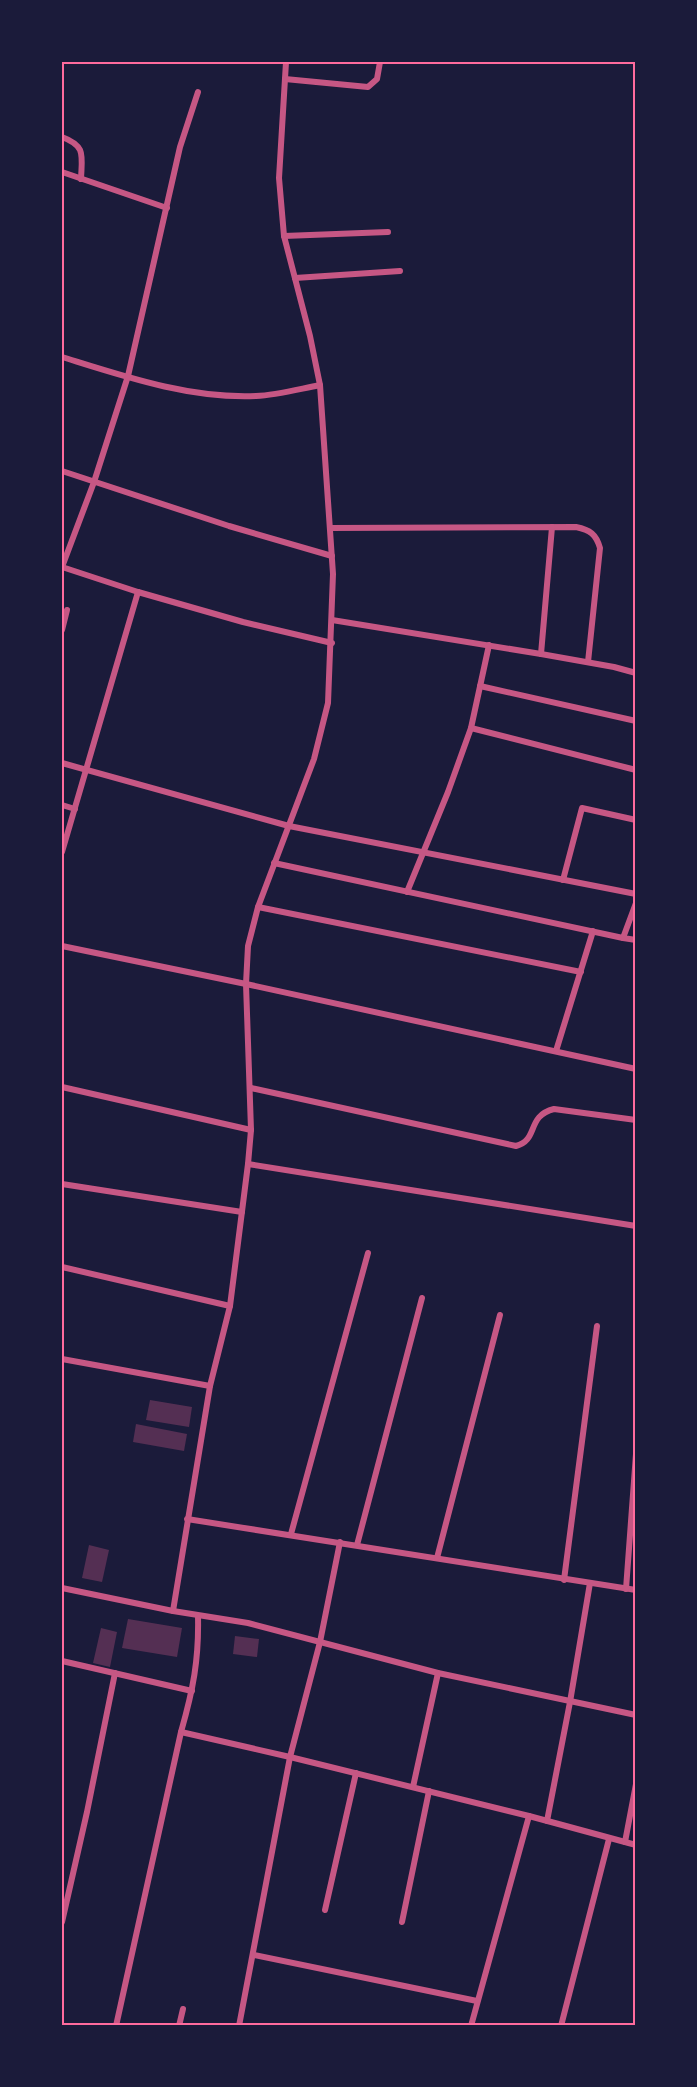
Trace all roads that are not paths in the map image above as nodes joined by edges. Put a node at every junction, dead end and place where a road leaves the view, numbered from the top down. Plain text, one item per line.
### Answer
1 (286, 62) edge
2 (380, 62) edge
3 (285, 79) junction
4 (198, 92) dead end
5 (62, 137) edge
6 (62, 172) edge
7 (81, 179) junction
8 (167, 208) junction
9 (388, 232) dead end
10 (284, 236) junction
11 (400, 271) dead end
12 (295, 278) junction
13 (62, 357) edge
14 (128, 376) junction
15 (320, 385) junction
16 (62, 471) edge
17 (94, 482) junction
18 (552, 527) junction
19 (330, 528) junction
20 (332, 556) junction
21 (62, 567) edge
22 (138, 592) junction
23 (68, 610) dead end
24 (332, 620) junction
25 (62, 630) edge
26 (332, 642) junction
27 (489, 645) junction
28 (541, 654) junction
29 (588, 662) junction
30 (636, 673) edge
31 (480, 686) junction
32 (636, 721) edge
33 (471, 728) junction
34 (62, 763) edge
35 (86, 768) junction
36 (636, 770) edge
37 (62, 805) edge
38 (75, 808) junction
39 (636, 820) edge
40 (289, 826) junction
41 (62, 852) edge
42 (423, 852) junction
43 (274, 863) junction
44 (563, 880) junction
45 (407, 892) junction
46 (636, 894) edge
47 (636, 903) edge
48 (258, 907) junction
49 (593, 931) junction
50 (623, 938) junction
51 (636, 940) edge
52 (62, 946) edge
53 (581, 972) junction
54 (246, 984) junction
55 (556, 1051) junction
56 (636, 1069) edge
57 (62, 1087) edge
58 (250, 1088) junction
59 (636, 1119) edge
60 (252, 1130) junction
61 (248, 1164) junction
62 (62, 1184) edge
63 (242, 1212) junction
64 (636, 1226) edge
65 (368, 1252) dead end
66 (62, 1267) edge
67 (422, 1298) dead end
68 (230, 1306) junction
69 (500, 1315) dead end
70 (597, 1326) dead end
71 (62, 1359) edge
72 (210, 1386) junction
73 (636, 1454) edge
74 (187, 1519) junction
75 (291, 1534) junction
76 (340, 1542) junction
77 (357, 1545) junction
78 (437, 1558) junction
79 (564, 1580) junction
80 (590, 1583) junction
81 (62, 1588) edge
82 (626, 1589) junction
83 (636, 1590) edge
84 (173, 1611) junction
85 (198, 1616) junction
86 (320, 1642) junction
87 (62, 1661) edge
88 (115, 1673) junction
89 (438, 1673) junction
90 (192, 1691) junction
91 (570, 1702) junction
92 (636, 1715) edge
93 (181, 1732) junction
94 (290, 1757) junction
95 (356, 1773) junction
96 (636, 1784) edge
97 (413, 1787) junction
98 (429, 1791) junction
99 (529, 1815) junction
100 (547, 1821) junction
101 (609, 1839) junction
102 (625, 1842) junction
103 (636, 1845) edge
104 (325, 1910) dead end
105 (62, 1922) edge
106 (402, 1922) dead end
107 (254, 1955) junction
108 (477, 2001) junction
109 (183, 2009) dead end
110 (116, 2025) edge
111 (179, 2025) edge
112 (239, 2025) edge
113 (471, 2025) edge
114 (561, 2025) edge

1 - 3 street
2 - 3 street
3 - 10 street
4 - 8 street
5 - 7 street
6 - 7 street
7 - 8 street
8 - 14 street
9 - 10 street
10 - 12 street
11 - 12 street
12 - 15 street
13 - 14 street
14 - 15 street
14 - 17 street
15 - 19 street
16 - 17 street
17 - 20 street
17 - 21 street
18 - 19 street
18 - 28 street
18 - 29 street
19 - 20 street
20 - 24 street
21 - 22 street
22 - 26 street
22 - 35 street
23 - 25 street
24 - 26 street
24 - 27 street
26 - 40 street
27 - 28 street
27 - 31 street
28 - 29 street
29 - 30 street
31 - 32 street
31 - 33 street
33 - 36 street
33 - 42 street
34 - 35 street
35 - 38 street
35 - 40 street
37 - 38 street
38 - 41 street
39 - 44 street
40 - 42 street
40 - 43 street
42 - 44 street
42 - 45 street
43 - 45 street
43 - 48 street
44 - 46 street
45 - 49 street
47 - 50 street
48 - 53 street
48 - 54 street
49 - 50 street
49 - 53 street
50 - 51 street
52 - 54 street
53 - 55 street
54 - 55 street
54 - 58 street
55 - 56 street
57 - 60 street
58 - 59 street
58 - 60 street
60 - 61 street
61 - 63 street
61 - 64 street
62 - 63 street
63 - 68 street
65 - 75 street
66 - 68 street
67 - 77 street
68 - 72 street
69 - 78 street
70 - 79 street
71 - 72 street
72 - 74 street
73 - 82 street
74 - 75 street
74 - 84 street
75 - 76 street
76 - 77 street
76 - 86 street
77 - 78 street
78 - 79 street
79 - 80 street
80 - 82 street
80 - 91 street
81 - 84 street
82 - 83 street
84 - 85 street
85 - 86 street
85 - 90 street
86 - 89 street
86 - 94 street
87 - 88 street
88 - 90 street
88 - 105 street
89 - 91 street
89 - 97 street
90 - 93 street
91 - 92 street
91 - 100 street
93 - 94 street
93 - 110 street
94 - 95 street
94 - 107 street
95 - 97 street
95 - 104 street
96 - 102 street
97 - 98 street
98 - 99 street
98 - 106 street
99 - 100 street
99 - 108 street
100 - 101 street
101 - 102 street
101 - 114 street
102 - 103 street
107 - 108 street
107 - 112 street
108 - 113 street
109 - 111 street

